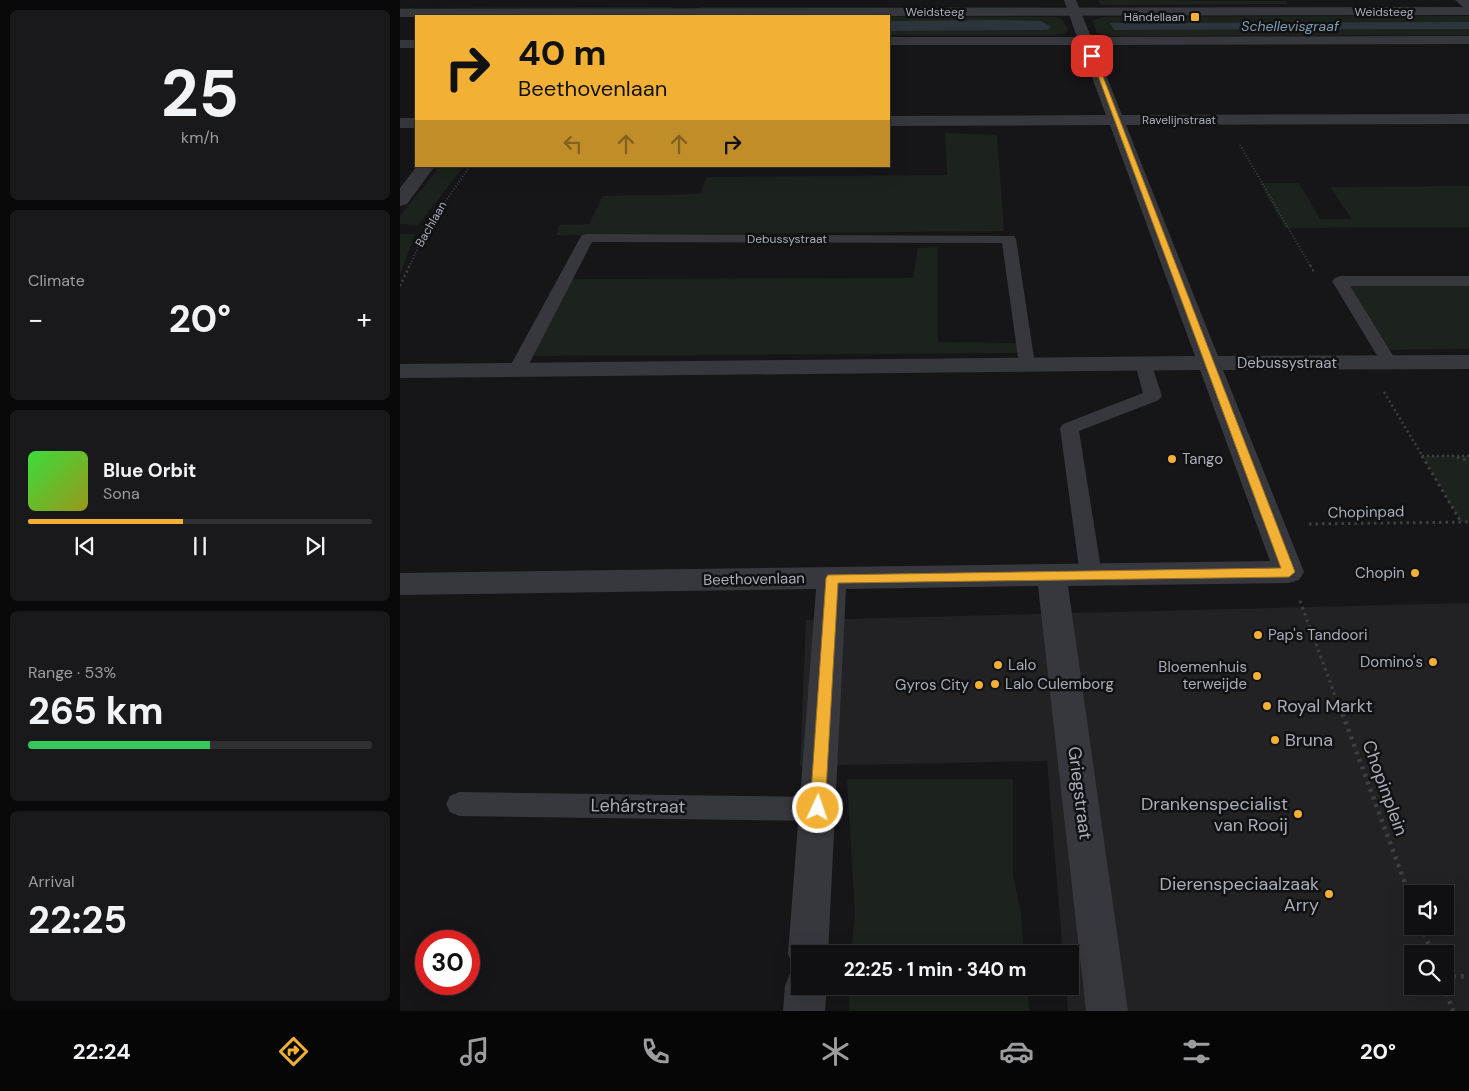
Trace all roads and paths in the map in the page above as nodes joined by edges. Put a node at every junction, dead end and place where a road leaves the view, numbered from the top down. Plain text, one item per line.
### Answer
1 (1461, 0) edge
2 (1073, 6) edge
3 (1469, 6) edge
4 (1469, 11) edge
5 (400, 13) edge
6 (1086, 40) junction
7 (1469, 40) edge
8 (890, 41) edge
9 (400, 44) edge
10 (415, 44) edge
11 (1469, 119) edge
12 (1117, 120) junction
13 (1225, 120) junction
14 (890, 121) edge
15 (400, 123) edge
16 (415, 123) edge
17 (425, 167) edge
18 (469, 167) edge
19 (400, 200) edge
20 (1318, 279) dead end
21 (1469, 281) edge
22 (400, 286) edge
23 (1209, 362) junction
24 (1469, 362) edge
25 (1143, 363) junction
26 (1378, 363) junction
27 (1027, 364) junction
28 (517, 370) junction
29 (400, 371) edge
30 (1422, 456) junction
31 (1454, 456) junction
32 (1469, 456) edge
33 (1469, 461) edge
34 (1461, 522) junction
35 (1469, 522) edge
36 (1271, 524) junction
37 (1289, 572) junction
38 (1052, 575) junction
39 (1091, 575) junction
40 (832, 578) junction
41 (400, 584) edge
42 (459, 804) dead end
43 (818, 808) junction
44 (1406, 885) edge
45 (809, 945) edge
46 (1469, 976) edge
47 (1454, 977) edge
48 (805, 995) edge
49 (1447, 995) edge
50 (804, 1011) edge
51 (1108, 1011) edge
52 (1453, 1011) edge

1 - 3 street
2 - 4 street, Weidsteeg
2 - 5 street, Weidsteeg
2 - 6 street
6 - 7 street, Weidsteeg
6 - 8 street, Weidsteeg
6 - 12 street
9 - 10 street
11 - 13 street, Ravelijnstraat
12 - 13 street, Ravelijnstraat
12 - 14 street, Ravelijnstraat
12 - 23 street
13 - 20 path
15 - 16 street
17 - 19 street
18 - 22 path, Bachlaan
21 - 26 lane
23 - 25 street, Debussystraat
23 - 26 street, Debussystraat
23 - 36 street
24 - 26 street, Debussystraat
25 - 27 street, Debussystraat
25 - 39 lane
26 - 30 path
27 - 28 street, Debussystraat
27 - 28 lane, Debussystraat
28 - 29 street, Debussystraat
30 - 31 path
30 - 34 path
31 - 32 path
31 - 33 path
34 - 35 path, Chopinpad
34 - 36 path, Chopinpad
36 - 37 street
37 - 39 street, Beethovenlaan
37 - 44 path, Chopinplein
38 - 39 street, Beethovenlaan
38 - 40 street, Beethovenlaan
38 - 51 street, Griegstraat
40 - 41 street, Beethovenlaan
40 - 43 street
42 - 43 lane, Lehárstraat
43 - 45 street
46 - 47 path
48 - 50 street
49 - 52 path

